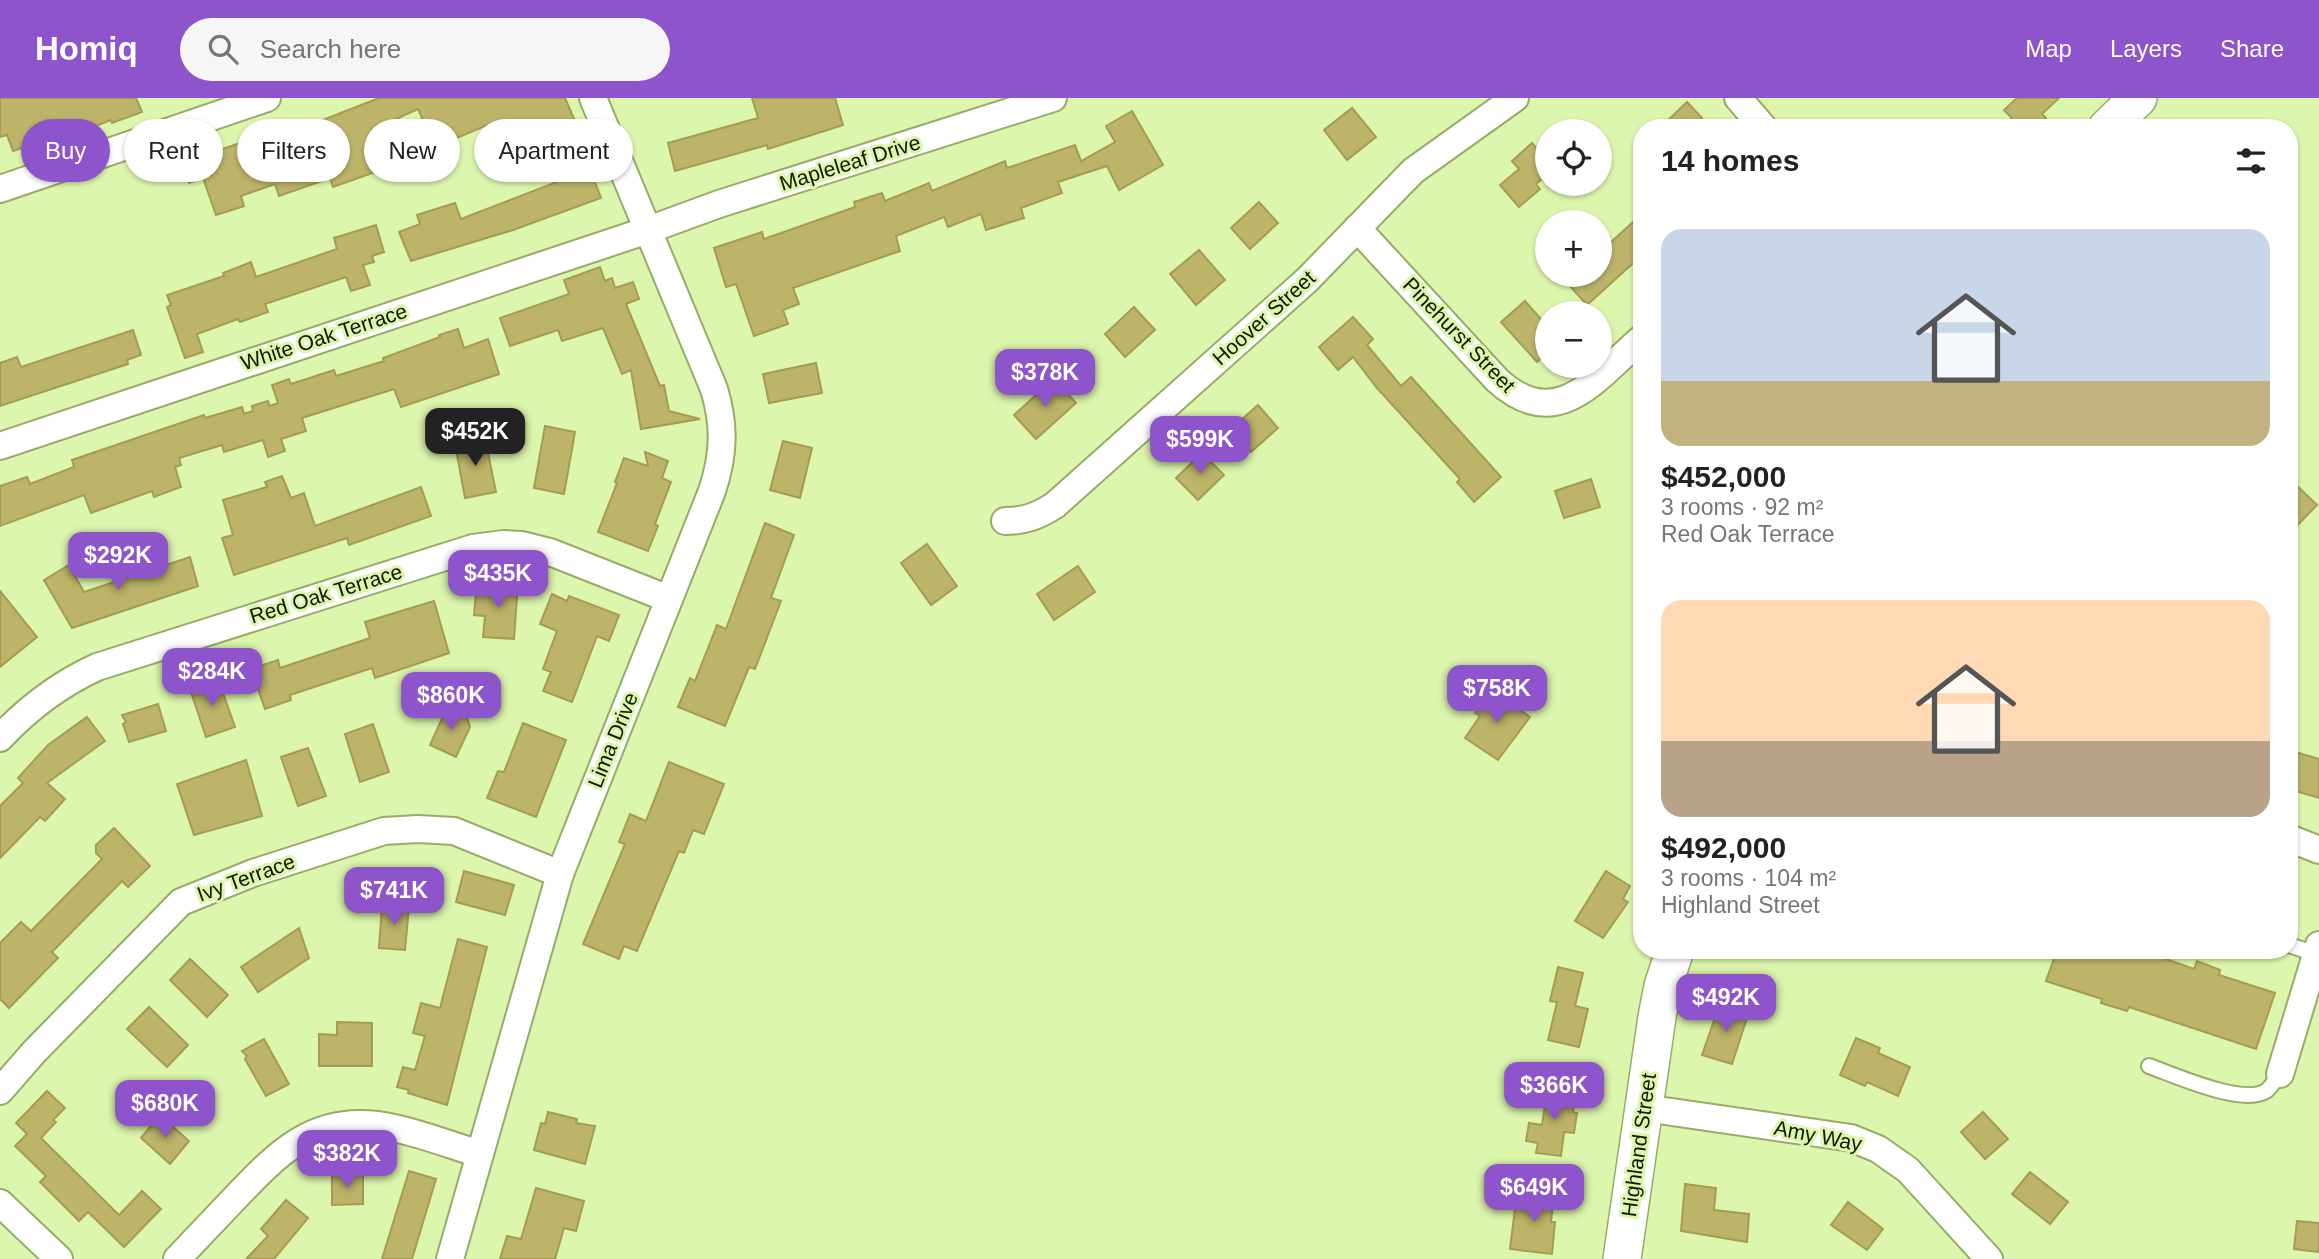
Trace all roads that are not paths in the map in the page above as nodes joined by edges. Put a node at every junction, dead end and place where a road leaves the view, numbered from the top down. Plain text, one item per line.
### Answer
1 (267, 98) edge
2 (593, 98) edge
3 (1053, 98) edge
4 (1515, 98) edge
5 (1738, 98) edge
6 (2138, 98) edge
7 (1756, 119) edge
8 (2116, 119) edge
9 (0, 189) edge
10 (1357, 228) junction
11 (648, 230) junction
12 (1633, 346) edge
13 (0, 446) edge
14 (1005, 521) dead end
15 (669, 599) junction
16 (0, 738) edge
17 (2298, 842) edge
18 (2319, 850) edge
19 (560, 874) junction
20 (2298, 946) edge
21 (2318, 949) edge
22 (1672, 959) edge
23 (2149, 1066) dead end
24 (2280, 1074) joint
25 (0, 1091) edge
26 (1644, 1108) junction
27 (480, 1154) junction
28 (0, 1203) edge
29 (59, 1259) edge
30 (177, 1259) edge
31 (450, 1259) edge
32 (1622, 1259) edge
33 (1989, 1259) edge

1 - 9 street
2 - 11 street, Lima Drive
3 - 11 street, Mapleleaf Drive
4 - 10 street, Hoover Street
5 - 7 street
6 - 8 street
10 - 12 street, Pinehurst Street
10 - 14 street, Hoover Street
11 - 13 street, White Oak Terrace
11 - 15 street, Lima Drive
15 - 16 street, Red Oak Terrace
15 - 19 street, Lima Drive
17 - 18 street
19 - 25 street, Ivy Terrace
19 - 27 street, Lima Drive
20 - 21 lane
21 - 24 street
22 - 26 street, Highland Street
23 - 24 lane
26 - 32 street, Highland Street
26 - 33 street, Amy Way
27 - 30 street
27 - 31 street, Lima Drive
28 - 29 street

